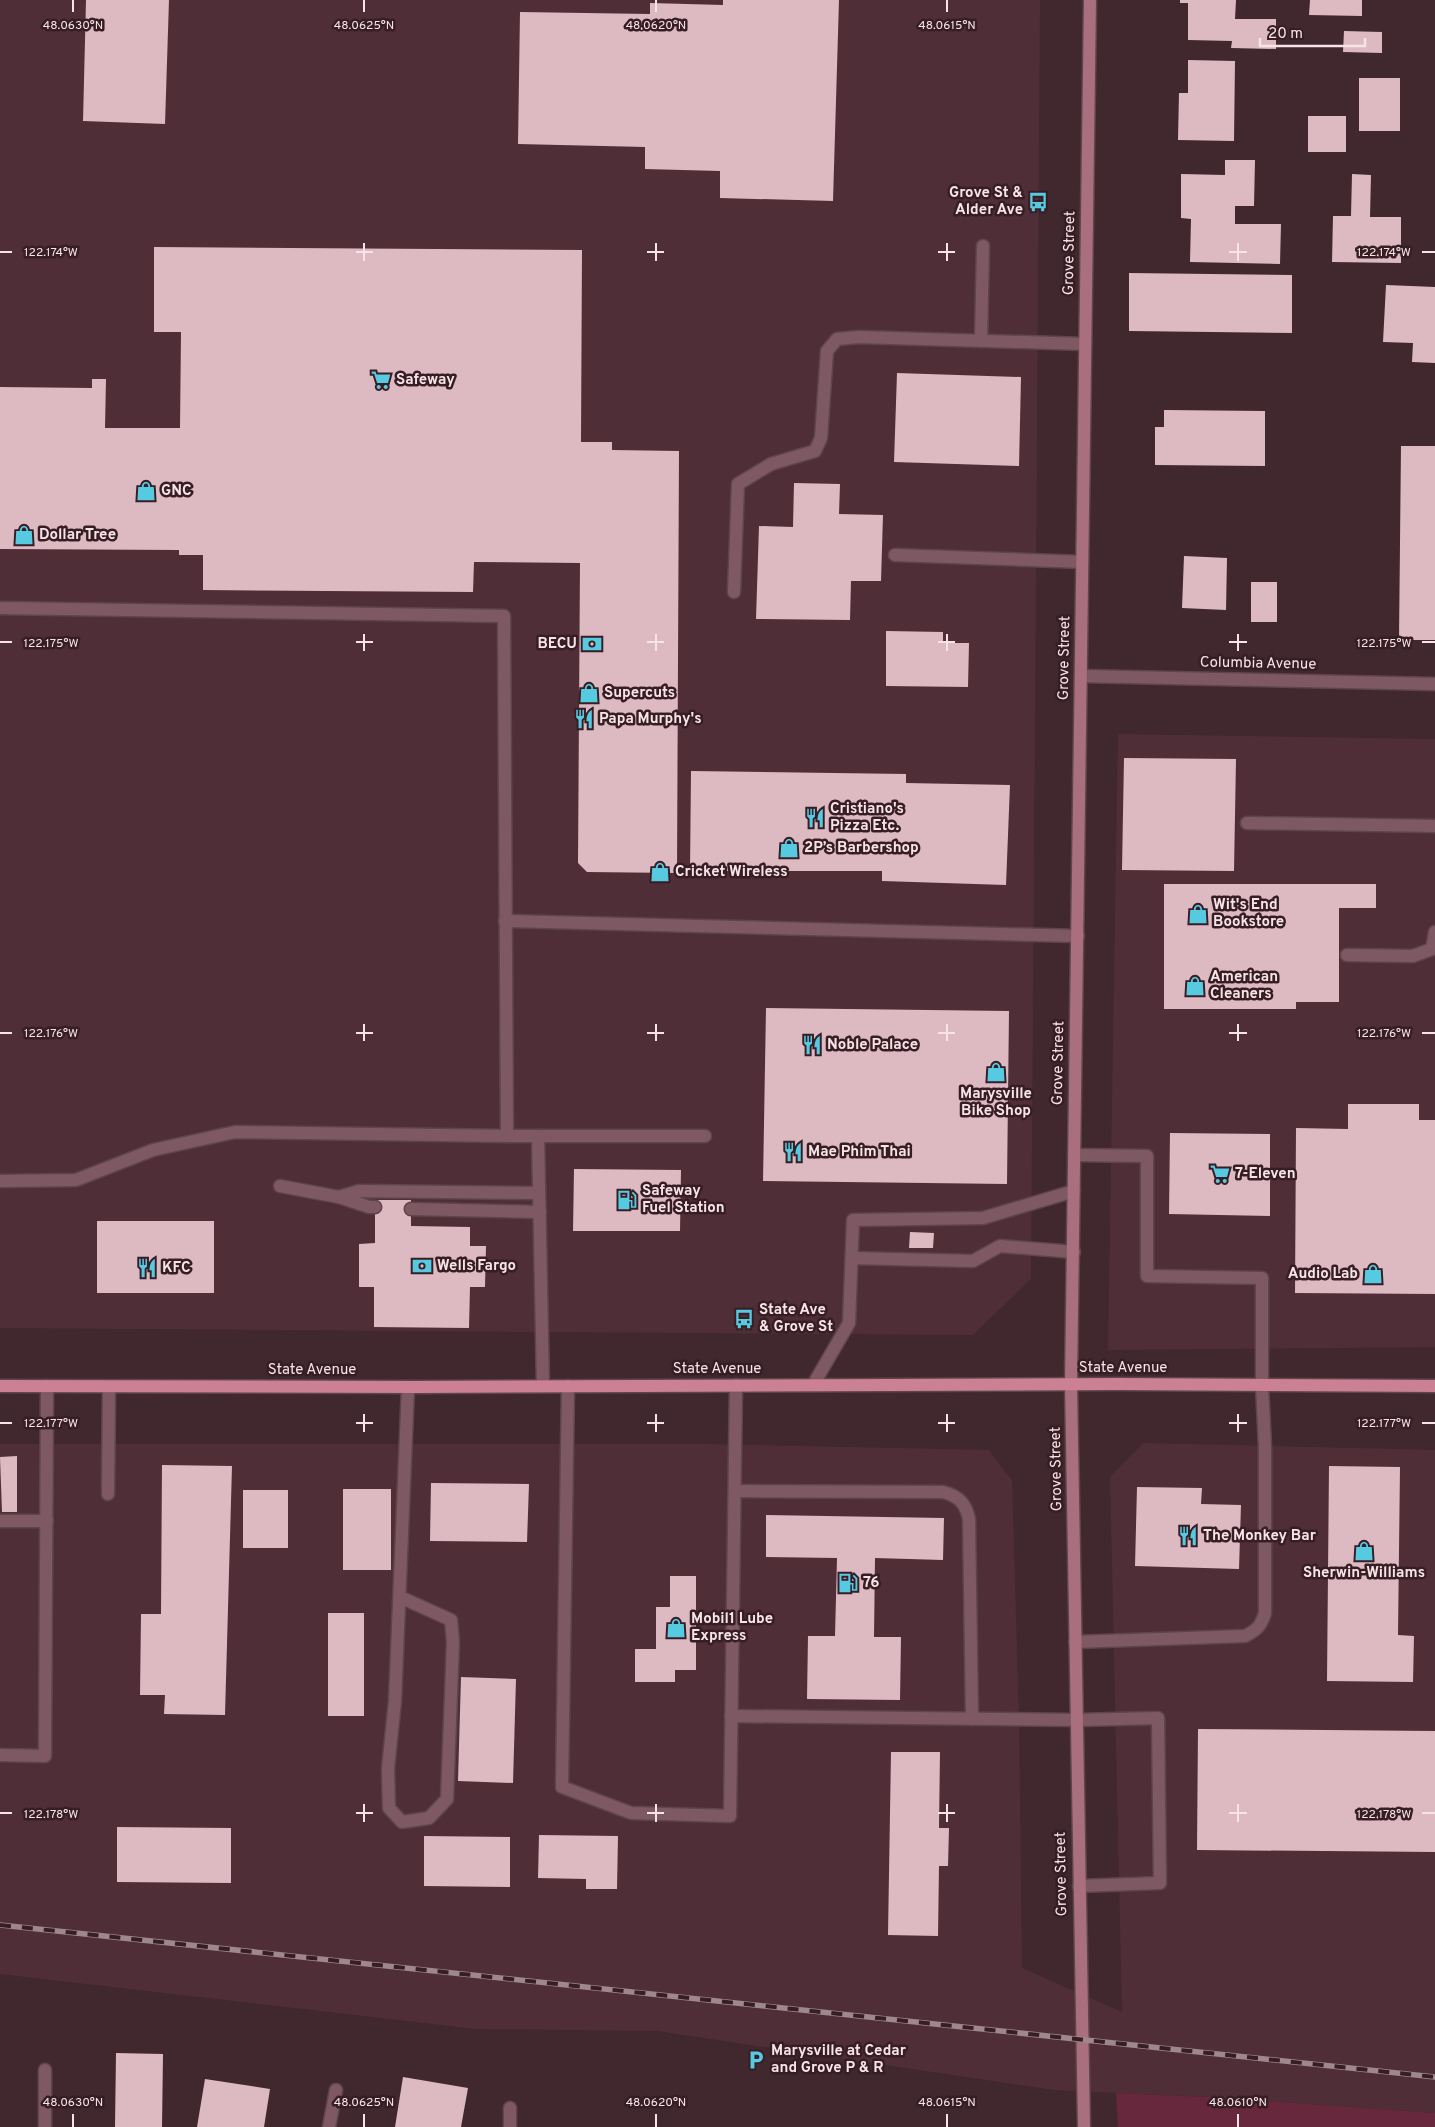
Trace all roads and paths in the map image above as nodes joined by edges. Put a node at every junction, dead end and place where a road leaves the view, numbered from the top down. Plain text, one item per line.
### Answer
1 (1090, 0) edge
2 (983, 246) dead end
3 (981, 341) junction
4 (1085, 344) junction
5 (895, 555) dead end
6 (1082, 562) junction
7 (734, 592) dead end
8 (0, 608) edge
9 (1081, 676) junction
10 (1435, 684) edge
11 (1247, 823) dead end
12 (1435, 826) edge
13 (505, 921) junction
14 (1435, 932) edge
15 (1078, 936) junction
16 (1347, 955) dead end
17 (506, 1136) junction
18 (538, 1136) junction
19 (705, 1136) dead end
20 (1074, 1155) junction
21 (0, 1180) edge
22 (280, 1186) dead end
23 (1074, 1191) junction
24 (539, 1193) junction
25 (339, 1196) junction
26 (375, 1208) dead end
27 (411, 1209) dead end
28 (540, 1212) junction
29 (1074, 1252) junction
30 (852, 1258) junction
31 (1071, 1384) junction
32 (813, 1385) junction
33 (1262, 1385) junction
34 (0, 1386) edge
35 (47, 1386) junction
36 (543, 1386) junction
37 (568, 1386) junction
38 (736, 1386) junction
39 (1435, 1386) edge
40 (109, 1387) junction
41 (408, 1387) junction
42 (735, 1491) junction
43 (108, 1494) dead end
44 (0, 1521) edge
45 (46, 1521) junction
46 (400, 1597) junction
47 (1075, 1642) junction
48 (731, 1716) junction
49 (972, 1719) junction
50 (1076, 1720) junction
51 (0, 1755) edge
52 (1079, 1886) junction
53 (45, 2070) dead end
54 (336, 2090) dead end
55 (510, 2108) dead end
56 (45, 2127) edge
57 (329, 2127) edge
58 (510, 2127) edge
59 (1084, 2127) edge

1 - 4 street, Grove Street
2 - 3 street
3 - 4 street
3 - 7 street
4 - 6 street, Grove Street
5 - 6 street
6 - 9 street, Grove Street
8 - 13 street
9 - 10 street, Columbia Avenue
9 - 15 street, Grove Street
11 - 12 street
13 - 15 street
13 - 17 street
14 - 16 street
15 - 20 street, Grove Street
17 - 18 street
17 - 21 street
18 - 19 street
18 - 24 street
20 - 23 street, Grove Street
20 - 33 street
22 - 25 street
23 - 29 street, Grove Street
23 - 30 street
24 - 25 street
24 - 28 street
25 - 26 street
27 - 28 street
28 - 36 street
29 - 30 street
29 - 31 street, Grove Street
30 - 32 street
31 - 32 main road, State Avenue
31 - 33 main road, State Avenue
31 - 47 street, Grove Street
32 - 38 main road, State Avenue
33 - 39 main road, State Avenue
33 - 47 street
34 - 35 main road, State Avenue
35 - 40 main road, State Avenue
35 - 45 street
36 - 37 main road, State Avenue
36 - 41 main road, State Avenue
37 - 38 main road, State Avenue
37 - 48 street
38 - 42 street
40 - 41 main road, State Avenue
40 - 43 street
41 - 46 street
42 - 48 street
42 - 49 street
44 - 45 street
45 - 51 street
46 - 46 street
47 - 50 street, Grove Street
48 - 49 street
49 - 50 street
50 - 52 street, Grove Street
50 - 52 street
52 - 59 street, Grove Street
53 - 56 street
54 - 57 street
55 - 58 street

